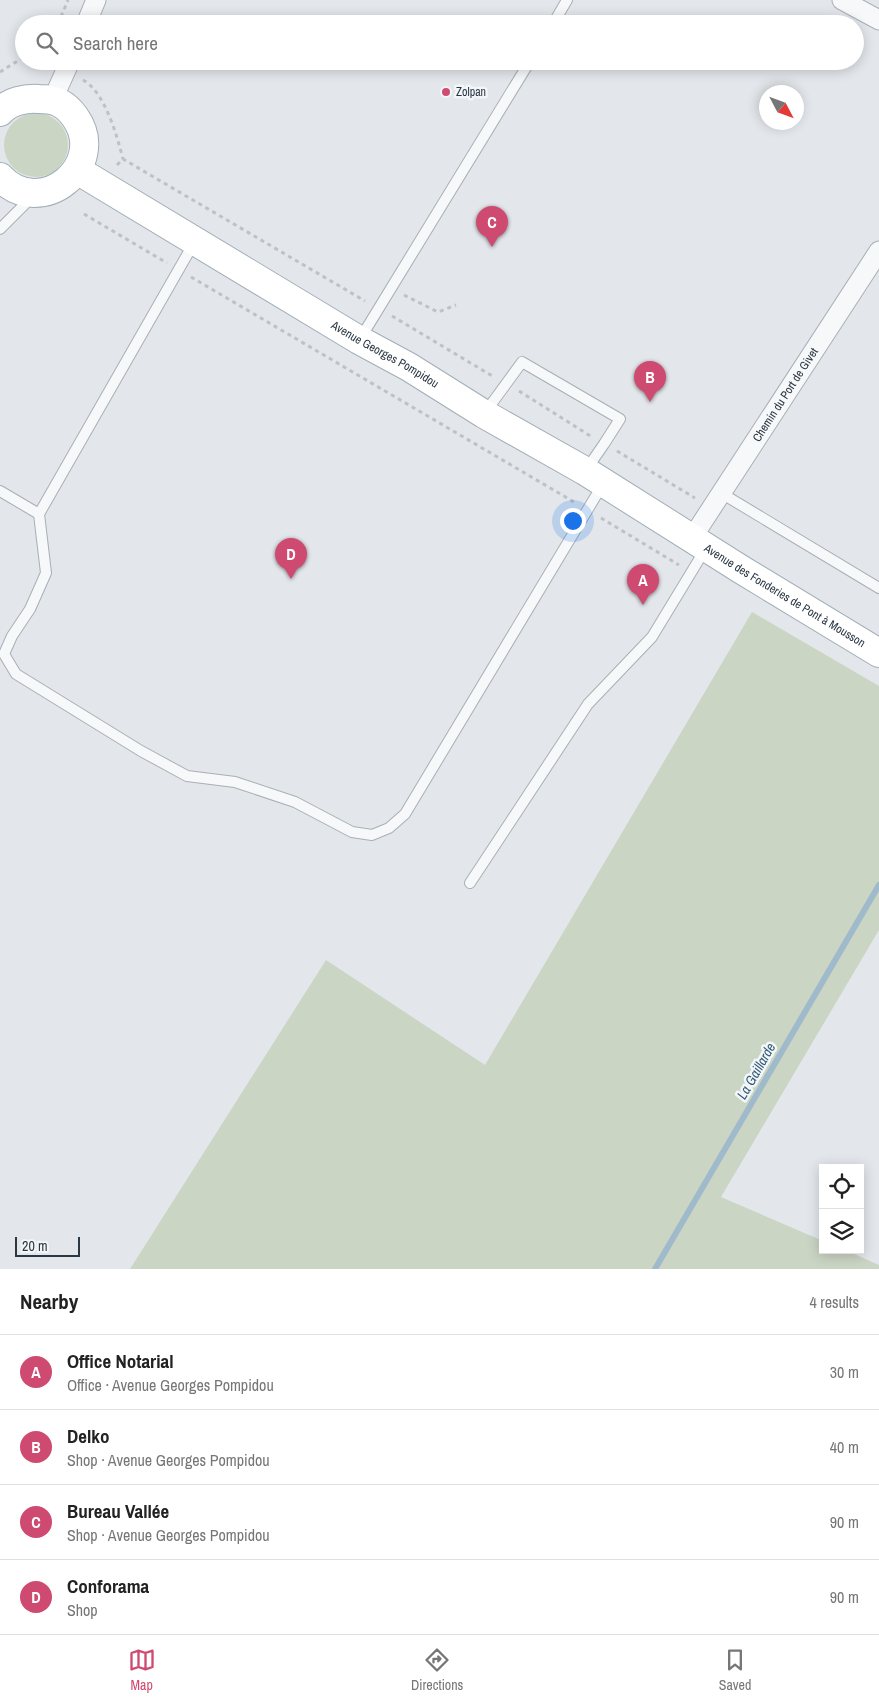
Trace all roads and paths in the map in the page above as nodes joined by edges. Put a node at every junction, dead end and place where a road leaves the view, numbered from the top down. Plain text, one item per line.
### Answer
1 (68, 0) edge
2 (96, 0) edge
3 (567, 0) edge
4 (842, 0) edge
5 (62, 15) edge
6 (90, 15) edge
7 (558, 15) edge
8 (879, 20) edge
9 (15, 63) edge
10 (66, 70) edge
11 (524, 70) edge
12 (0, 72) edge
13 (79, 78) dead end
14 (53, 99) junction
15 (4, 105) edge
16 (123, 160) junction
17 (77, 170) junction
18 (112, 170) dead end
19 (0, 177) edge
20 (35, 194) junction
21 (84, 214) dead end
22 (0, 229) edge
23 (196, 240) junction
24 (879, 251) edge
25 (180, 270) junction
26 (390, 288) junction
27 (456, 305) dead end
28 (378, 308) junction
29 (360, 340) junction
30 (505, 383) junction
31 (484, 414) junction
32 (604, 444) junction
33 (595, 476) junction
34 (0, 491) edge
35 (721, 493) junction
36 (696, 498) dead end
37 (587, 509) junction
38 (39, 514) junction
39 (699, 543) junction
40 (690, 572) junction
41 (879, 588) edge
42 (879, 653) edge
43 (470, 884) dead end

1 - 5 path
2 - 6 street
3 - 7 lane
4 - 8 street
9 - 12 path
10 - 14 street
11 - 26 lane
13 - 16 path
14 - 15 main road
14 - 17 main road
16 - 18 path
16 - 28 path
17 - 20 main road
17 - 23 main road, Avenue Georges Pompidou
19 - 20 main road
20 - 22 lane
21 - 25 path
23 - 25 lane
23 - 29 main road, Avenue Georges Pompidou
24 - 35 street, Chemin du Port de Givet
25 - 37 path
25 - 38 lane
26 - 27 path
26 - 28 lane
28 - 29 lane
28 - 30 path
29 - 31 main road, Avenue Georges Pompidou
30 - 31 lane
30 - 32 path
30 - 32 lane
31 - 33 main road, Avenue Georges Pompidou
32 - 33 lane
32 - 36 path
33 - 37 lane
33 - 39 main road, Avenue Georges Pompidou
34 - 38 lane
35 - 39 street, Chemin du Port de Givet
35 - 41 lane
37 - 38 lane
37 - 40 path
39 - 40 lane
39 - 42 main road, Avenue des Fonderies de Pont à Mousson
40 - 43 lane

